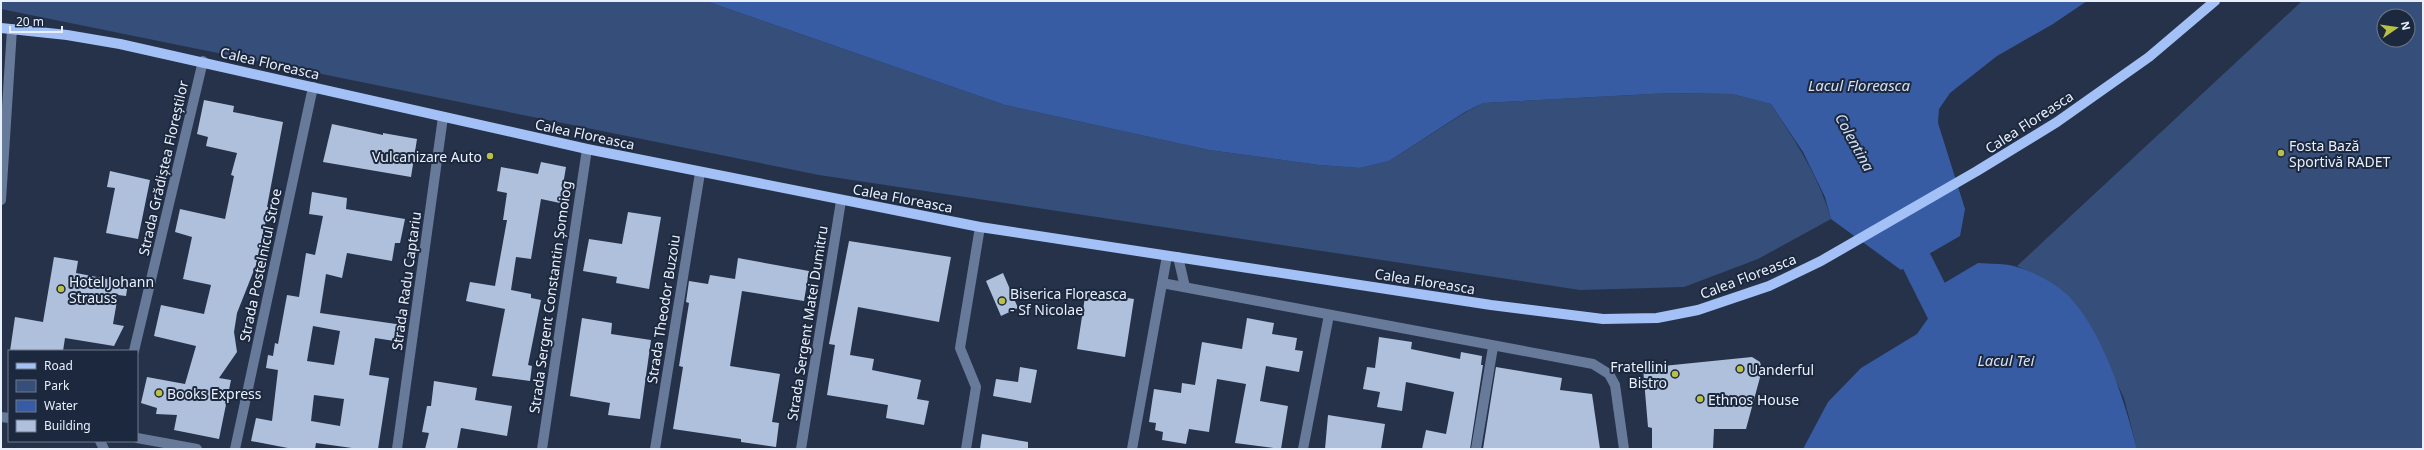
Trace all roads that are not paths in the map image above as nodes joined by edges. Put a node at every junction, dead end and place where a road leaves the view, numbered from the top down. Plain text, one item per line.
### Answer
1 (2215, 1) edge
2 (1, 28) edge
3 (12, 29) junction
4 (203, 61) junction
5 (313, 87) junction
6 (443, 117) junction
7 (587, 149) junction
8 (700, 173) junction
9 (1, 200) edge
10 (841, 201) junction
11 (980, 227) junction
12 (1167, 256) junction
13 (1178, 257) junction
14 (1162, 283) junction
15 (1186, 287) junction
16 (1329, 315) junction
17 (1493, 346) junction
18 (134, 350) edge
19 (138, 438) edge
20 (197, 449) edge
21 (235, 449) edge
22 (397, 449) edge
23 (542, 449) edge
24 (655, 449) edge
25 (801, 449) edge
26 (966, 449) edge
27 (1132, 449) edge
28 (1304, 449) edge
29 (1476, 449) edge
30 (1624, 449) edge

1 - 13 main road, Calea Floreasca
2 - 3 main road, Calea Floreasca
3 - 4 main road, Calea Floreasca
3 - 9 street
4 - 5 main road, Calea Floreasca
4 - 18 street, Strada Grădiștea Floreștilor
5 - 6 main road, Calea Floreasca
5 - 21 street, Strada Postelnicul Stroe
6 - 7 main road, Calea Floreasca
6 - 22 street, Strada Radu Captariu
7 - 8 main road, Calea Floreasca
7 - 23 street, Strada Sergent Constantin Șomoiog
8 - 10 main road, Calea Floreasca
8 - 24 street, Strada Theodor Buzoiu
10 - 11 main road, Calea Floreasca
10 - 25 street, Strada Sergent Matei Dumitru
11 - 12 main road, Calea Floreasca
11 - 26 street
12 - 13 main road, Calea Floreasca
12 - 14 street
13 - 15 street
14 - 15 street
14 - 27 street
15 - 16 street
16 - 17 street
16 - 28 street
17 - 29 street
17 - 30 street
19 - 20 street

